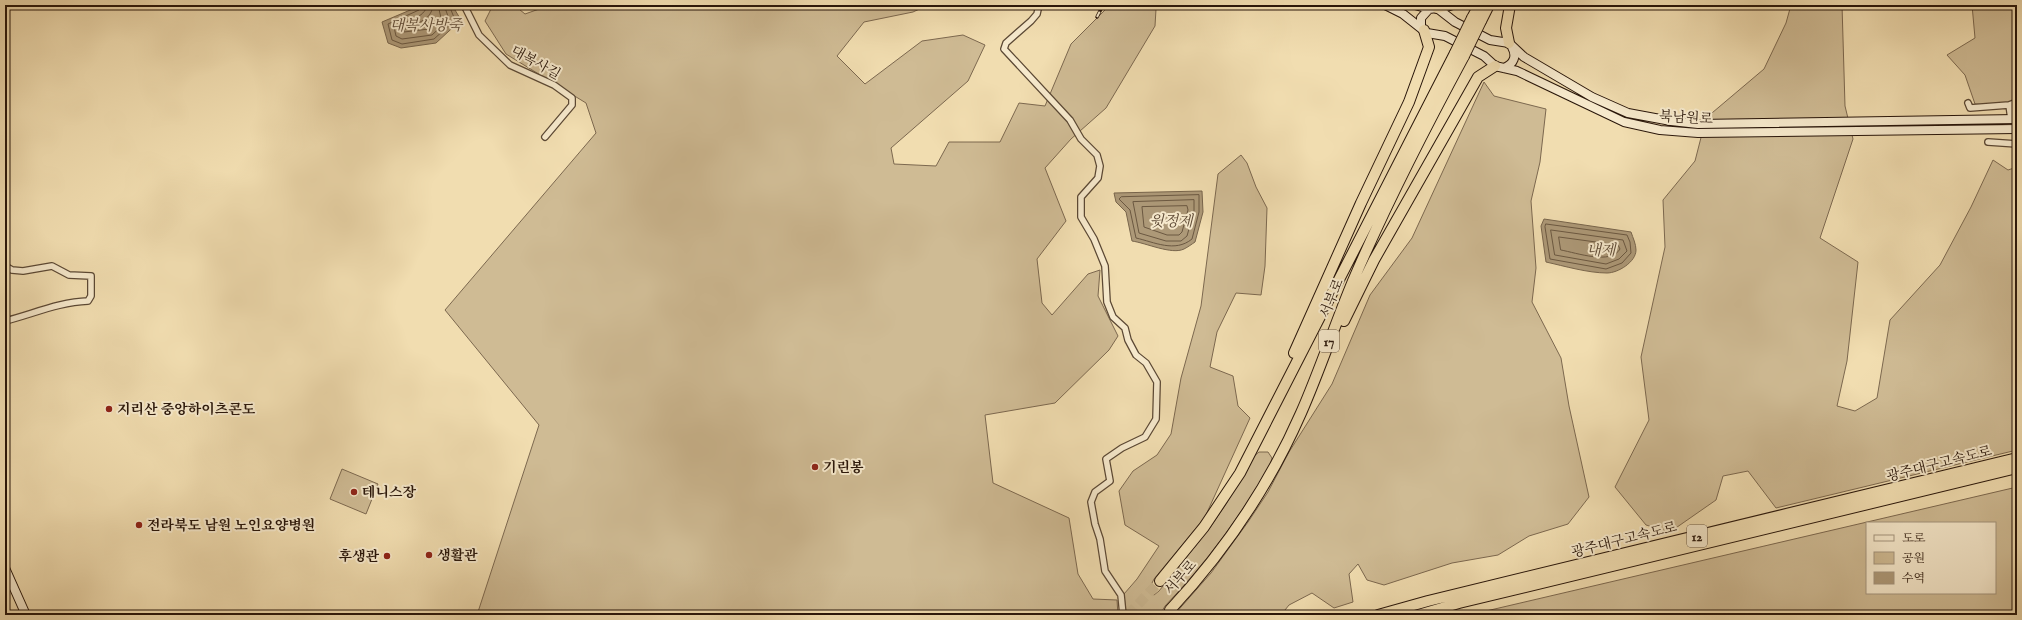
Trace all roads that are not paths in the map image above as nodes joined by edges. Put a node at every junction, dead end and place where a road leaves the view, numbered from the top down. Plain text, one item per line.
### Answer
1 (464, 5) edge
2 (1039, 5) edge
3 (1385, 5) edge
4 (1415, 5) edge
5 (1450, 5) edge
6 (1479, 5) edge
7 (1489, 5) edge
8 (1510, 5) edge
9 (1433, 8) junction
10 (1477, 19) junction
11 (1423, 28) junction
12 (1510, 45) junction
13 (1459, 55) junction
14 (1499, 67) junction
15 (2017, 102) edge
16 (1968, 103) dead end
17 (2009, 105) junction
18 (2014, 119) edge
19 (2017, 129) edge
20 (545, 137) dead end
21 (1988, 142) dead end
22 (2017, 144) edge
23 (5, 266) edge
24 (5, 321) edge
25 (1307, 398) junction
26 (2017, 458) edge
27 (2017, 468) edge
28 (1240, 473) junction
29 (5, 568) edge
30 (1160, 581) tunnel mouth
31 (1170, 610) dead end
32 (26, 615) edge
33 (1123, 615) edge
34 (1378, 615) edge
35 (1418, 615) edge

1 - 20 street, 대복사길
2 - 33 street
3 - 11 street, 북남원로
4 - 9 street
5 - 9 highway
6 - 10 highway, 서부로 / 17
7 - 10 highway, 서부로 / 17
8 - 12 highway
9 - 11 street
9 - 12 street
10 - 13 highway, 서부로 / 17, bridge
11 - 14 street, 북남원로
11 - 28 highway
12 - 14 street
12 - 18 street, 북남원로
13 - 25 highway, 서부로 / 17
13 - 28 highway, 서부로 / 17
14 - 19 street, 북남원로
14 - 25 highway
15 - 17 street
16 - 17 street
17 - 18 street
21 - 22 street
23 - 24 street
25 - 31 highway, 서부로 / 17
26 - 34 highway, 광주대구고속도로 / 12
27 - 35 highway, 광주대구고속도로 / 12
28 - 30 highway, 서부로 / 17
29 - 32 street

